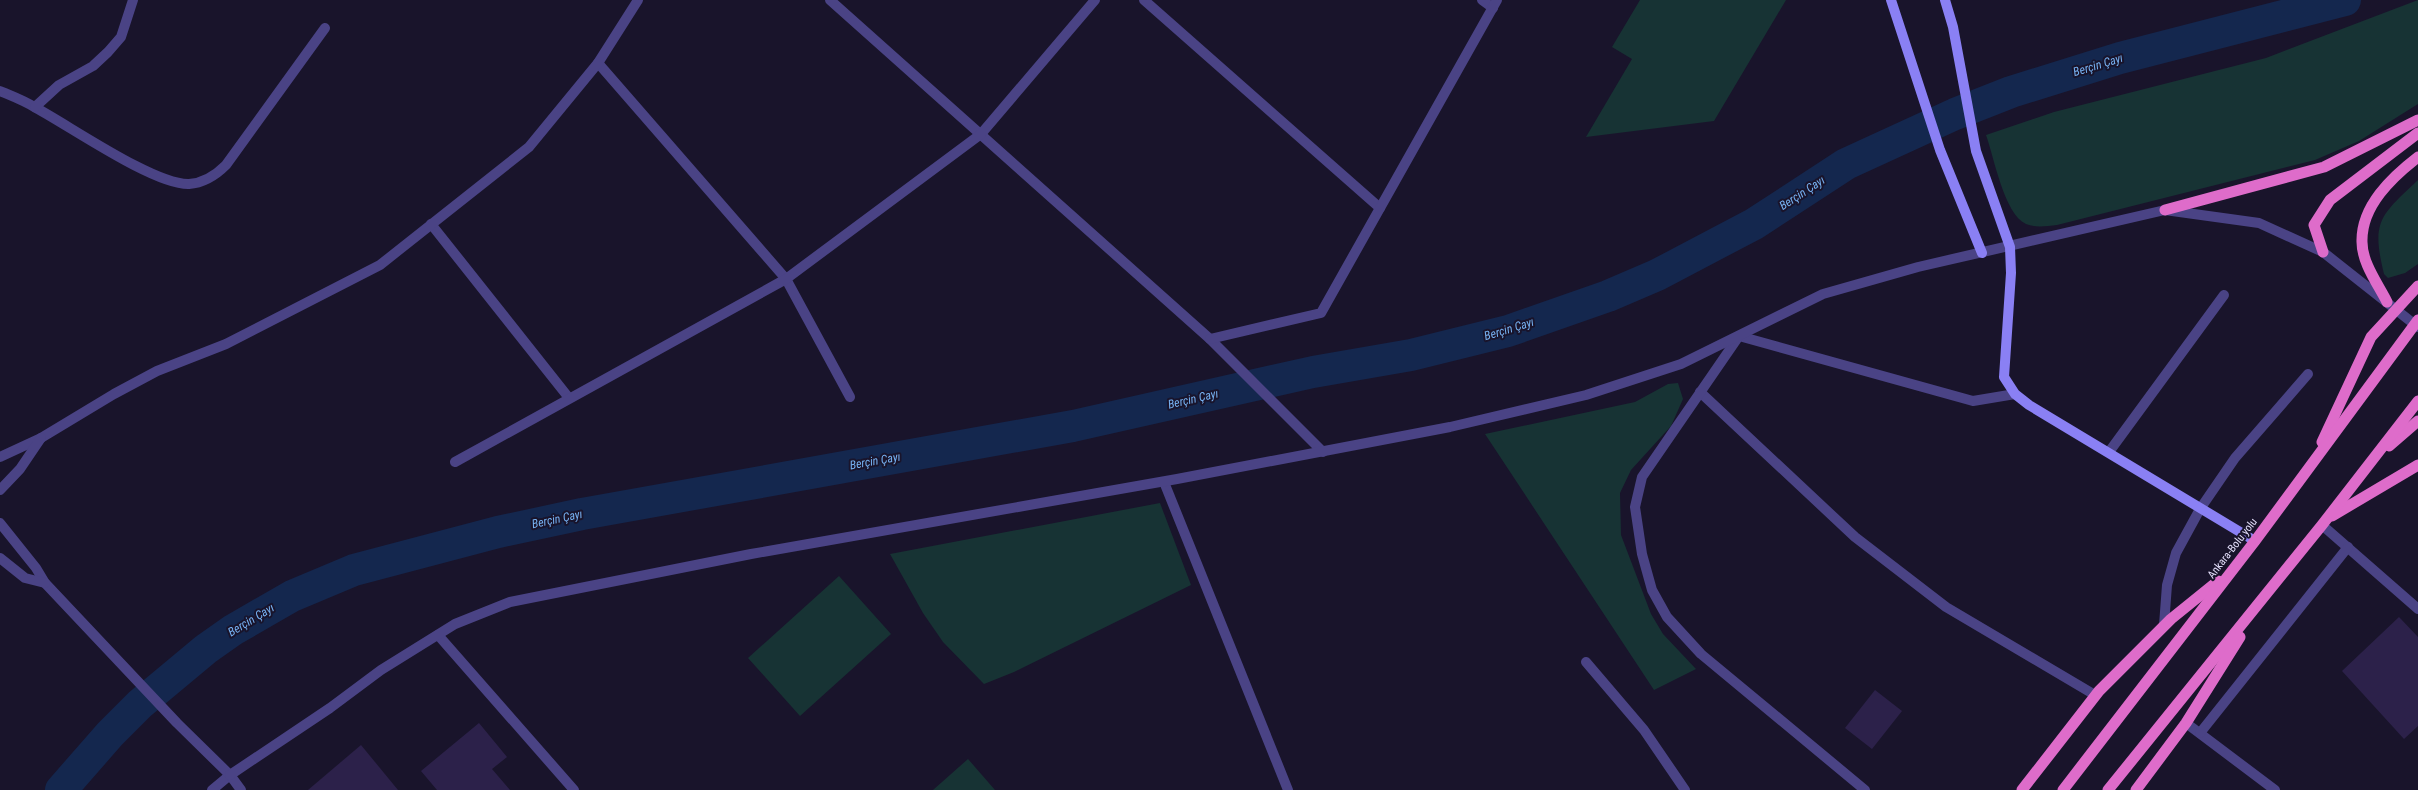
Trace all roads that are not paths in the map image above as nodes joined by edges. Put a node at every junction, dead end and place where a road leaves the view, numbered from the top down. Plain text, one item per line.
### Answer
1 (133, 0) edge
2 (638, 0) edge
3 (830, 0) edge
4 (1095, 0) edge
5 (1144, 0) edge
6 (1482, 0) edge
7 (1891, 0) edge
8 (1944, 0) edge
9 (1495, 4) edge
10 (325, 28) dead end
11 (598, 64) junction
12 (0, 91) edge
13 (35, 107) junction
14 (2418, 120) edge
15 (2418, 133) edge
16 (981, 134) junction
17 (2418, 157) edge
18 (1380, 208) junction
19 (2165, 210) junction
20 (431, 224) junction
21 (2010, 246) junction
22 (2323, 252) junction
23 (1982, 253) junction
24 (786, 279) junction
25 (2418, 286) edge
26 (2224, 296) dead end
27 (2387, 302) junction
28 (2418, 320) edge
29 (2418, 327) edge
30 (1739, 336) junction
31 (1210, 339) junction
32 (2308, 374) dead end
33 (1700, 392) junction
34 (2014, 394) junction
35 (850, 397) dead end
36 (570, 398) junction
37 (2418, 401) edge
38 (2418, 421) edge
39 (41, 438) junction
40 (1323, 452) junction
41 (2109, 452) junction
42 (0, 457) edge
43 (455, 462) dead end
44 (2371, 462) junction
45 (2312, 464) junction
46 (2418, 465) edge
47 (1164, 482) junction
48 (0, 490) edge
49 (2200, 509) junction
50 (2324, 522) junction
51 (0, 523) edge
52 (2255, 541) junction
53 (2348, 547) junction
54 (0, 558) edge
55 (2231, 570) junction
56 (45, 583) junction
57 (2266, 596) junction
58 (2418, 609) edge
59 (2164, 625) junction
60 (438, 635) junction
61 (1586, 662) dead end
62 (2095, 696) junction
63 (2186, 724) junction
64 (2200, 734) junction
65 (230, 775) junction
66 (212, 790) edge
67 (241, 790) edge
68 (574, 790) edge
69 (1288, 790) edge
70 (1685, 790) edge
71 (1865, 790) edge
72 (2022, 790) edge
73 (2062, 790) edge
74 (2108, 790) edge
75 (2136, 790) edge
76 (2275, 790) edge

1 - 13 street
2 - 11 street
3 - 16 street
4 - 16 street
5 - 18 street
6 - 9 street
7 - 23 main road
8 - 21 main road
9 - 18 street
10 - 13 street
11 - 20 street
11 - 24 street
12 - 13 street
14 - 19 highway
15 - 22 highway
16 - 24 street
16 - 31 street
17 - 27 highway
18 - 31 street
19 - 21 street
19 - 22 street
20 - 36 street
20 - 39 street
21 - 23 street
21 - 34 main road
22 - 27 street
23 - 30 street
24 - 35 street
24 - 36 street
25 - 45 highway
26 - 41 street
27 - 29 street
28 - 45 highway, Ankara-Bolu yolu
30 - 33 street
30 - 34 street
30 - 40 street
31 - 40 street
32 - 49 street
33 - 62 street
33 - 71 street
34 - 41 main road
36 - 43 street
37 - 44 highway
38 - 44 highway
39 - 42 street
39 - 48 street
40 - 47 street
41 - 49 main road
44 - 50 highway
45 - 52 highway, Ankara-Bolu yolu
46 - 50 highway
47 - 60 street
47 - 69 street
49 - 52 main road
49 - 59 street
50 - 53 street
50 - 57 highway
51 - 56 street
52 - 55 highway, Ankara-Bolu yolu
53 - 58 street
53 - 64 street
54 - 56 street
55 - 59 highway
55 - 73 highway, Ankara-Bolu yolu
56 - 65 street
57 - 63 highway
57 - 74 highway
59 - 62 highway
60 - 65 street
60 - 68 street
61 - 70 street
62 - 72 highway
63 - 64 street
63 - 75 highway
64 - 76 street
65 - 66 street
65 - 67 street

